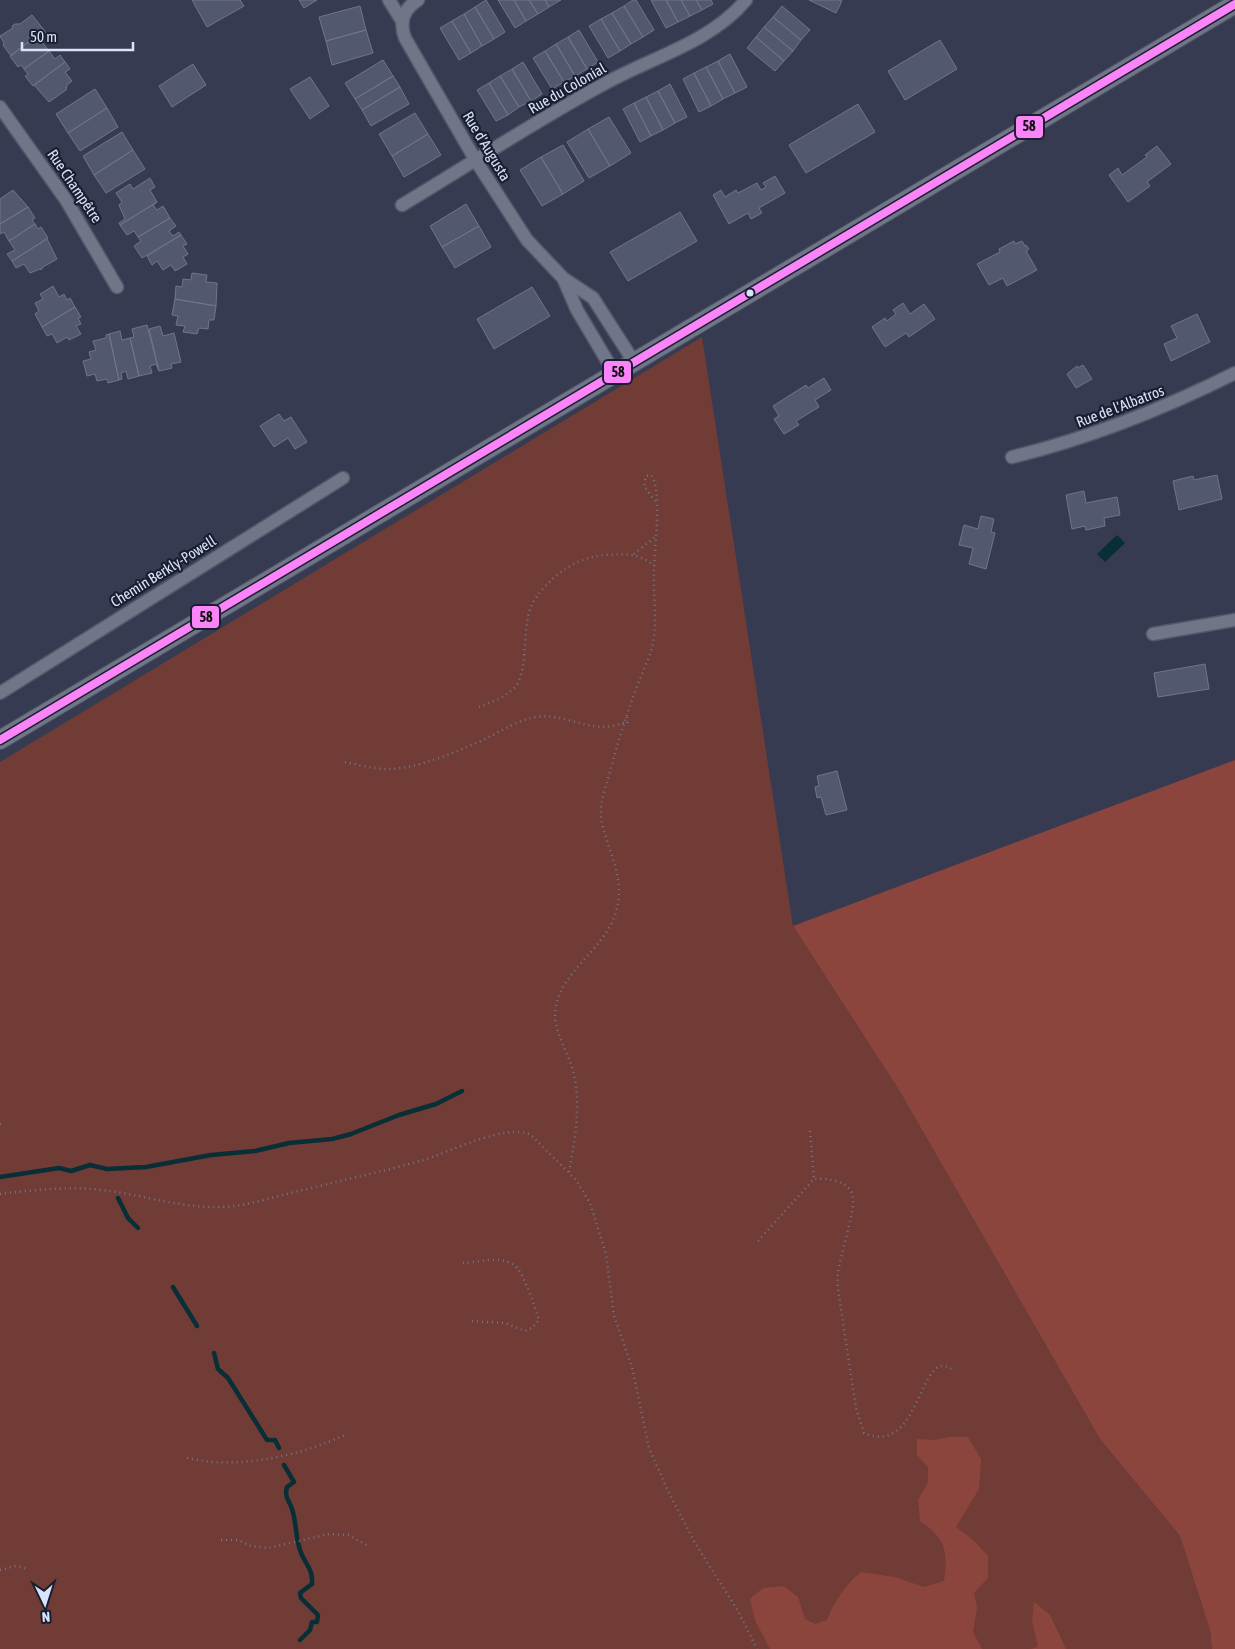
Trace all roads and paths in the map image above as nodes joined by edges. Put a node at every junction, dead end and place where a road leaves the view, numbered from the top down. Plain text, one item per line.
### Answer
1 (389, 0) edge
2 (418, 0) edge
3 (746, 0) edge
4 (1235, 4) edge
5 (402, 21) junction
6 (0, 107) edge
7 (476, 161) junction
8 (402, 205) dead end
9 (564, 278) junction
10 (117, 288) dead end
11 (634, 362) junction
12 (1235, 373) edge
13 (614, 374) junction
14 (1012, 457) dead end
15 (343, 478) dead end
16 (657, 504) junction
17 (656, 536) junction
18 (633, 555) junction
19 (654, 567) junction
20 (1235, 620) edge
21 (1153, 634) dead end
22 (0, 693) edge
23 (479, 707) dead end
24 (627, 716) junction
25 (624, 722) junction
26 (628, 727) dead end
27 (0, 740) edge
28 (344, 762) dead end
29 (810, 1131) dead end
30 (569, 1172) junction
31 (814, 1179) junction
32 (0, 1194) edge
33 (758, 1241) dead end
34 (463, 1263) dead end
35 (471, 1321) dead end
36 (951, 1369) dead end
37 (347, 1434) dead end
38 (187, 1458) dead end
39 (221, 1540) dead end
40 (368, 1546) dead end
41 (28, 1569) dead end
42 (0, 1570) edge
43 (757, 1649) edge

1 - 5 street, Rue d'Augusta
2 - 5 street
3 - 7 street, Rue du Colonial
4 - 11 main road
5 - 7 street, Rue d'Augusta
6 - 10 street, Rue Champêtre
7 - 8 street, Rue du Colonial
7 - 9 street, Rue d'Augusta
9 - 11 street, Rue d'Augusta
9 - 13 street, Rue d'Augusta
11 - 13 main road
12 - 14 street, Rue de l'Albatros
13 - 27 main road
15 - 22 street, Chemin Berkly-Powell
16 - 16 path
16 - 17 path
17 - 18 path
17 - 19 path
18 - 19 path
18 - 23 path
19 - 24 path
20 - 21 street
24 - 25 path
24 - 26 path
25 - 28 path
25 - 30 path
29 - 31 path
30 - 32 path
30 - 43 path
31 - 33 path
31 - 36 path
34 - 35 path
37 - 38 path
39 - 40 path
41 - 42 path

